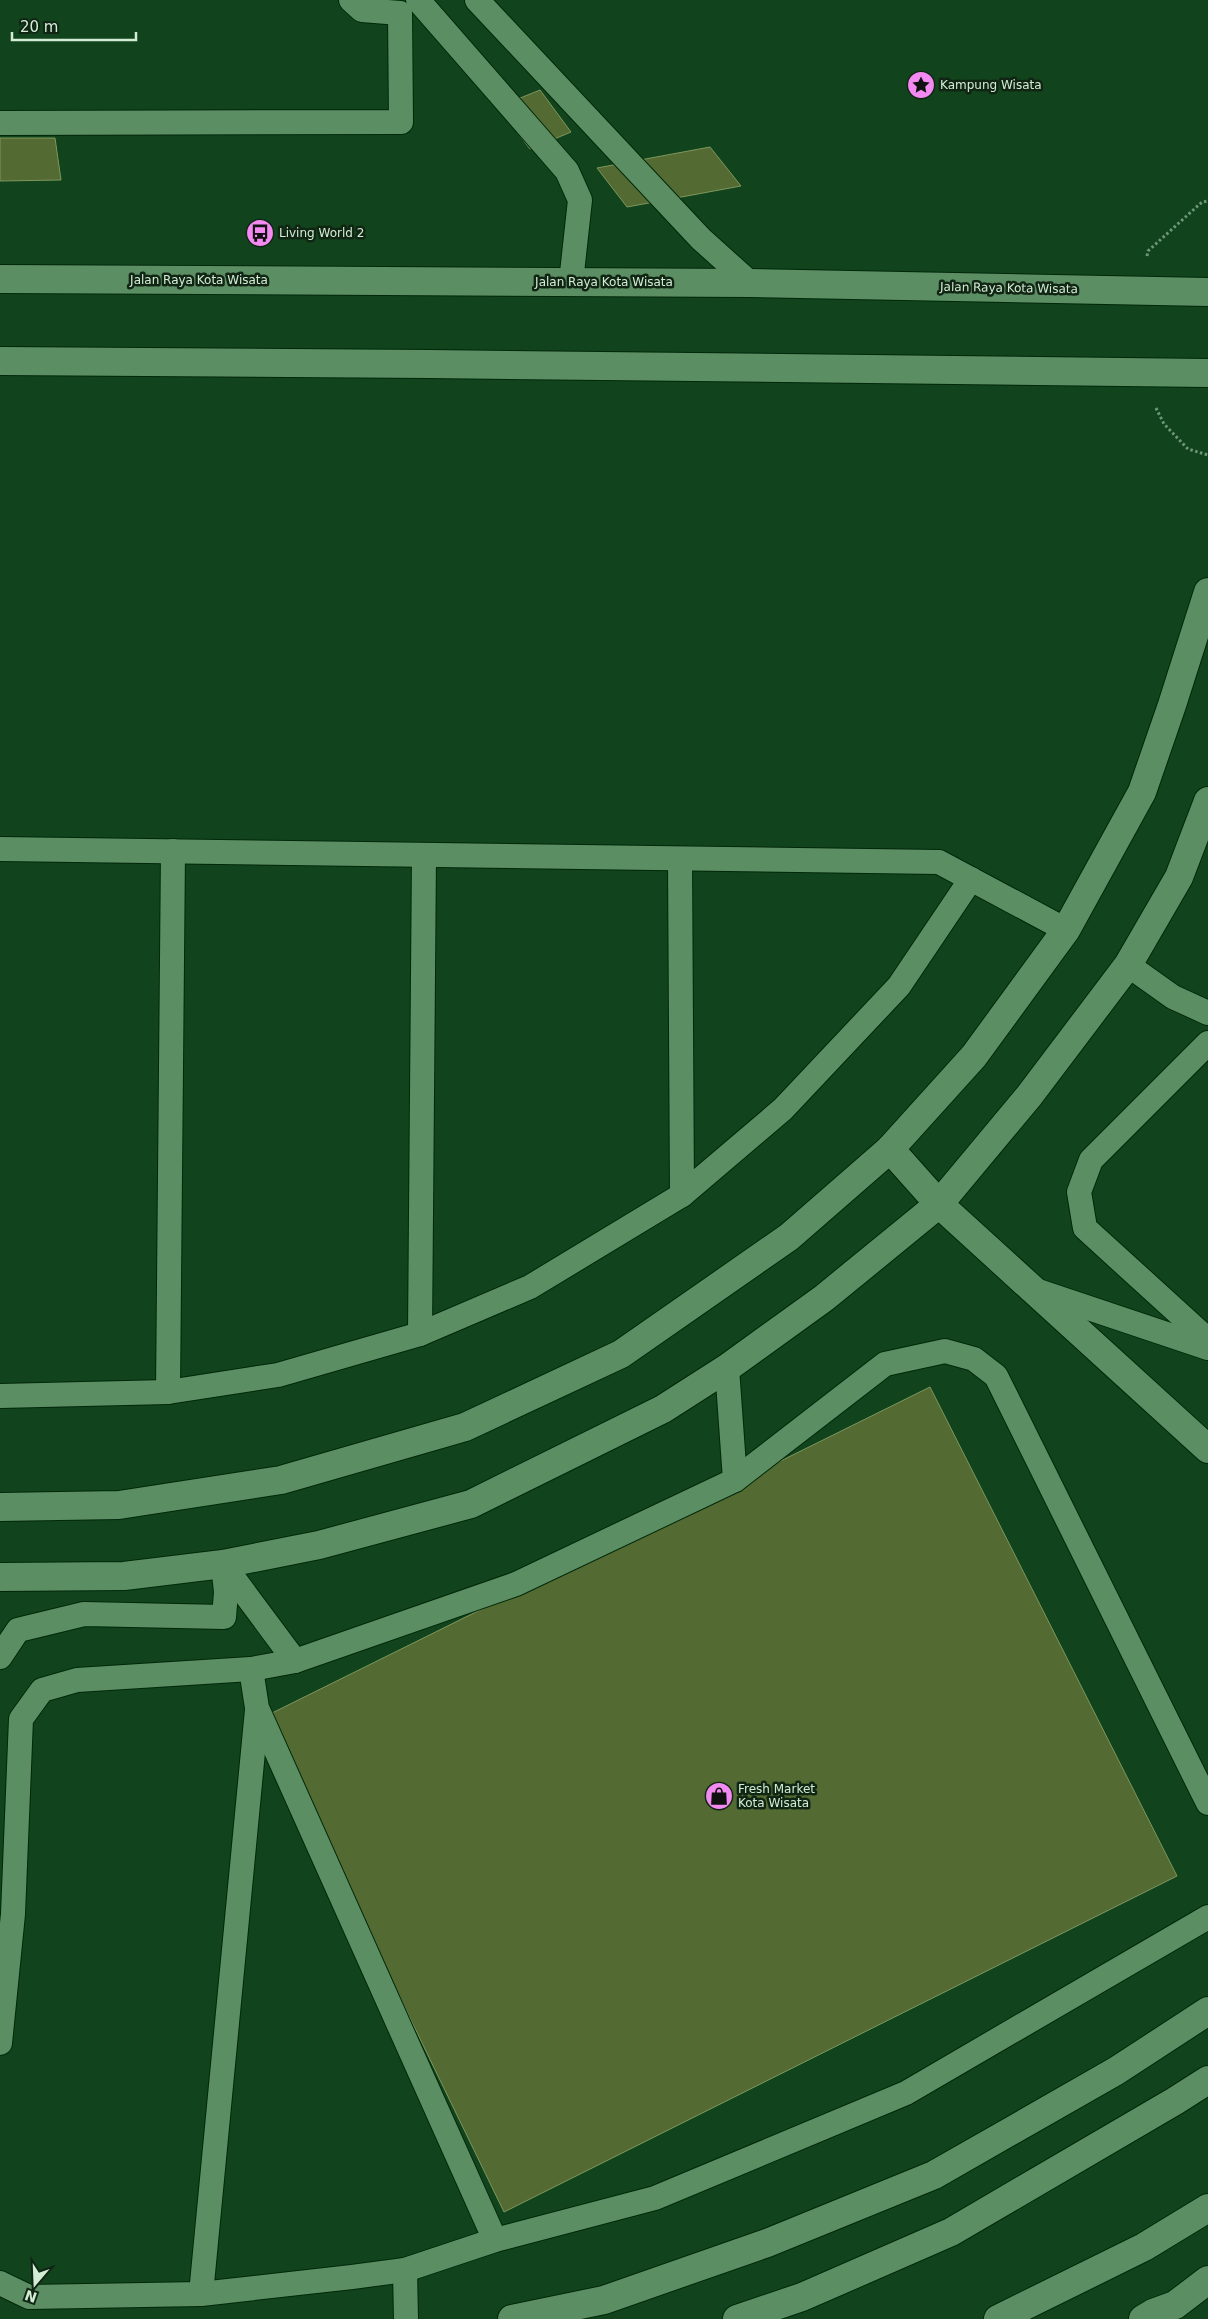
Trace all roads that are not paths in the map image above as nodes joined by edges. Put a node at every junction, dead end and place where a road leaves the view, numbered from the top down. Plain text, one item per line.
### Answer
1 (351, 0) edge
2 (418, 0) edge
3 (477, 0) edge
4 (0, 123) edge
5 (0, 279) edge
6 (571, 282) junction
7 (750, 283) junction
8 (1208, 292) edge
9 (0, 362) edge
10 (1208, 373) edge
11 (1208, 592) edge
12 (1208, 801) edge
13 (0, 849) edge
14 (174, 851) junction
15 (424, 855) junction
16 (680, 859) junction
17 (971, 879) junction
18 (1066, 930) junction
19 (1128, 965) junction
20 (1208, 1013) edge
21 (1208, 1043) edge
22 (890, 1148) junction
23 (682, 1195) junction
24 (939, 1204) junction
25 (1033, 1290) junction
26 (420, 1334) junction
27 (1208, 1340) edge
28 (1208, 1348) edge
29 (727, 1368) junction
30 (168, 1392) junction
31 (0, 1396) edge
32 (1208, 1449) edge
33 (734, 1480) junction
34 (0, 1507) edge
35 (223, 1564) junction
36 (0, 1577) edge
37 (0, 1657) edge
38 (295, 1661) junction
39 (251, 1669) junction
40 (258, 1708) junction
41 (1208, 1803) edge
42 (6, 1909) edge
43 (1208, 1917) edge
44 (1208, 2012) edge
45 (0, 2043) edge
46 (1208, 2080) edge
47 (1208, 2208) edge
48 (496, 2240) junction
49 (405, 2270) junction
50 (1208, 2280) edge
51 (0, 2283) edge
52 (202, 2294) junction
53 (1151, 2317) edge
54 (406, 2319) edge
55 (512, 2319) edge
56 (737, 2319) edge
57 (998, 2319) edge

1 - 4 lane
2 - 6 lane
3 - 7 lane
5 - 6 street, Jalan Raya Kota Wisata
6 - 7 street, Jalan Raya Kota Wisata
7 - 8 street, Jalan Raya Kota Wisata
9 - 10 street
11 - 18 street
12 - 19 street
13 - 14 lane
14 - 15 lane
14 - 30 lane
15 - 16 lane
15 - 26 lane
16 - 17 lane
16 - 23 lane
17 - 18 lane
17 - 23 lane
18 - 22 street
19 - 20 lane
19 - 24 street
21 - 27 lane
22 - 24 street
22 - 34 street
23 - 26 lane
24 - 25 street
24 - 29 street
25 - 28 lane
25 - 32 street
26 - 30 lane
29 - 33 lane
29 - 35 street
30 - 31 lane
33 - 38 lane
33 - 41 lane
35 - 36 street
35 - 37 lane
35 - 38 lane
38 - 39 lane
39 - 40 lane
39 - 42 lane
40 - 48 lane
40 - 52 lane
42 - 45 lane
43 - 48 lane
44 - 55 street
46 - 56 street
47 - 57 street
48 - 49 lane
49 - 52 lane
49 - 54 lane
50 - 53 street
51 - 52 lane

